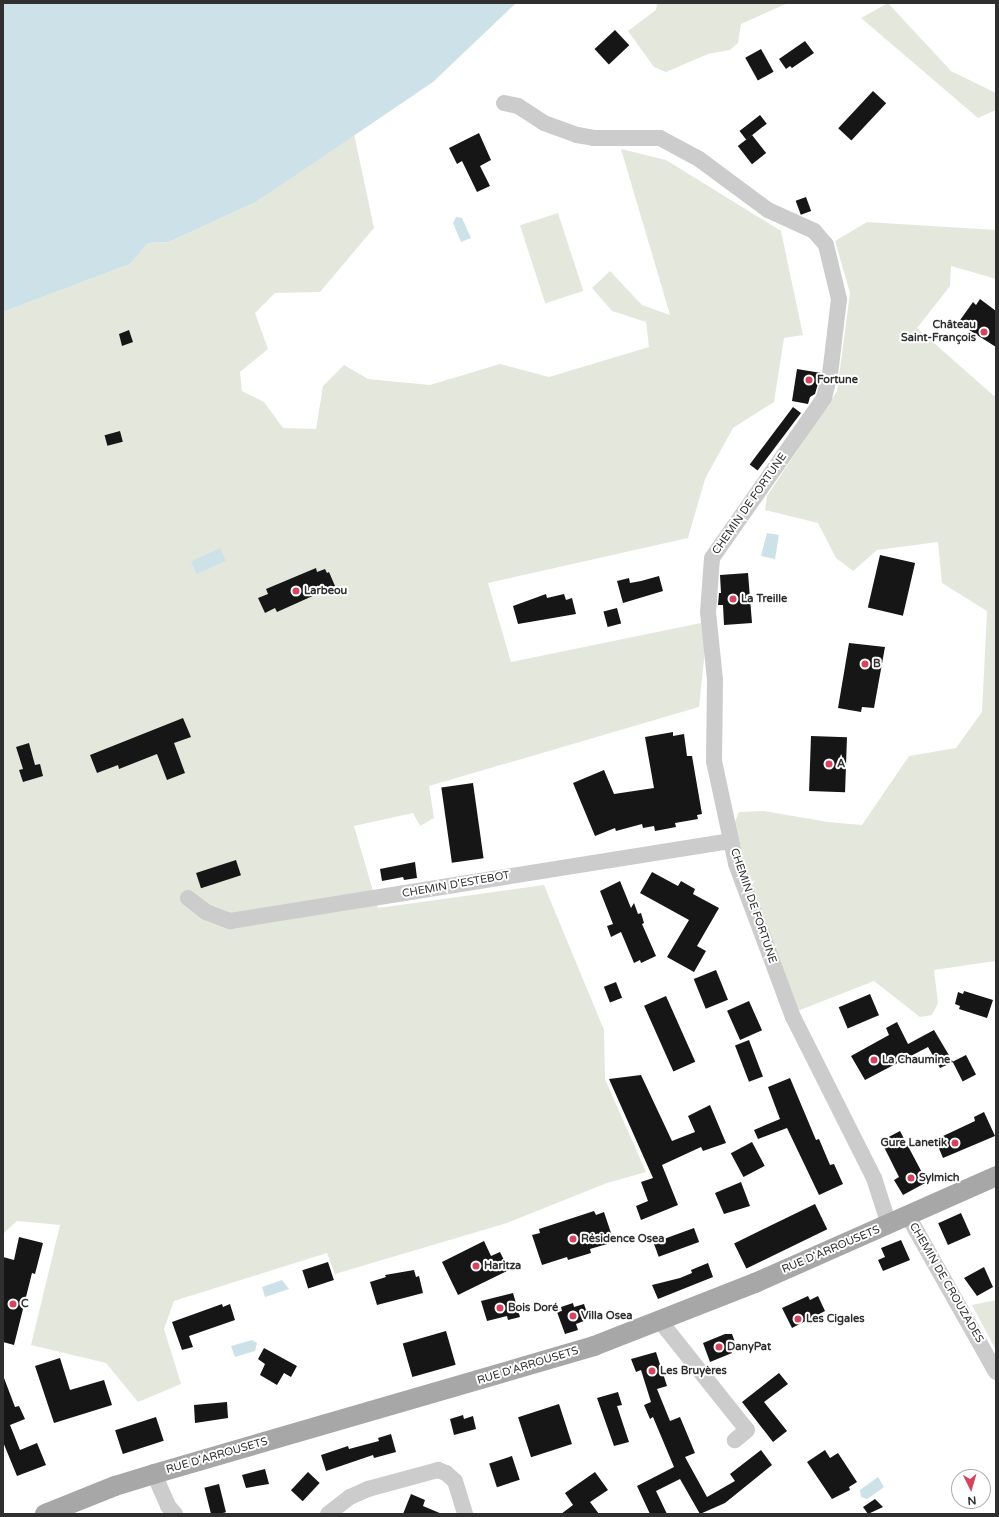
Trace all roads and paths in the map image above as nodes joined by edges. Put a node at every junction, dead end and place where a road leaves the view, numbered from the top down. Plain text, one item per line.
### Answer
1 (504, 103) dead end
2 (730, 841) junction
3 (188, 898) dead end
4 (996, 1176) edge
5 (908, 1216) junction
6 (889, 1225) junction
7 (660, 1321) junction
8 (996, 1372) edge
9 (735, 1440) dead end
10 (154, 1474) junction
11 (45, 1514) edge
12 (175, 1514) edge
13 (328, 1514) edge
14 (465, 1514) edge

1 - 2 street, CHEMIN DE FORTUNE
2 - 3 street, CHEMIN D'ESTEBOT
2 - 6 street, CHEMIN DE FORTUNE
4 - 5 main road, RUE D'ARROUSETS
5 - 6 main road, RUE D'ARROUSETS
5 - 8 street, CHEMIN DE CROUZADES
6 - 7 main road, RUE D'ARROUSETS
7 - 9 street
7 - 10 main road, RUE D'ARROUSETS
10 - 11 main road, RUE D'ARROUSETS
10 - 12 street
13 - 14 street

